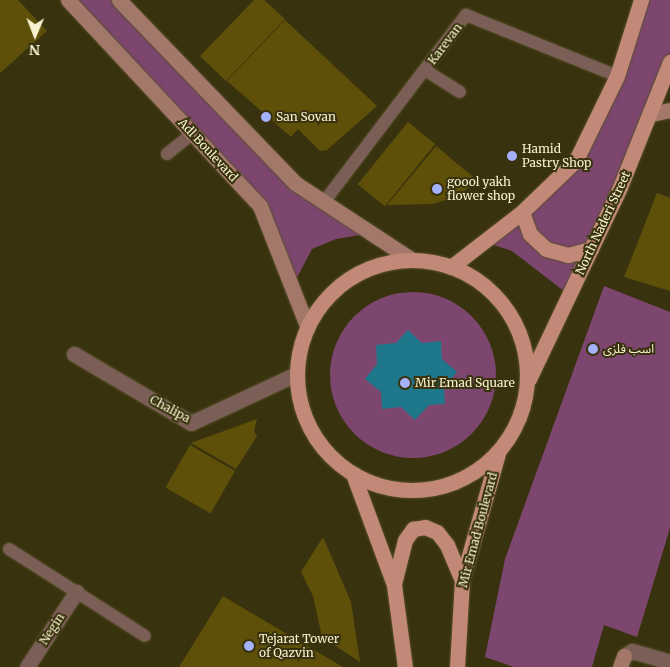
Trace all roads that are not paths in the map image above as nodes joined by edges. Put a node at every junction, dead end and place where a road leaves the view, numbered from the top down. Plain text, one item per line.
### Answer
1 (68, 0) edge
2 (119, 0) edge
3 (641, 0) edge
4 (670, 62) edge
5 (425, 70) junction
6 (618, 76) junction
7 (460, 92) dead end
8 (670, 110) edge
9 (651, 114) junction
10 (192, 134) junction
11 (166, 154) dead end
12 (324, 202) junction
13 (522, 212) junction
14 (591, 250) junction
15 (412, 260) junction
16 (451, 267) junction
17 (308, 326) junction
18 (74, 354) dead end
19 (296, 374) junction
20 (528, 380) junction
21 (498, 453) junction
22 (353, 474) junction
23 (9, 549) dead end
24 (462, 580) junction
25 (394, 585) junction
26 (76, 592) junction
27 (145, 636) dead end
28 (622, 662) edge
29 (670, 662) edge
30 (27, 667) edge
31 (405, 667) edge
32 (456, 667) edge

1 - 10 main road, Adl Boulevard
2 - 12 main road
3 - 6 main road
4 - 9 main road, North Naderi Street
5 - 6 lane, Karevan
5 - 7 lane
5 - 12 lane, Karevan
6 - 13 main road
8 - 9 main road
9 - 14 main road, North Naderi Street
10 - 11 lane
10 - 17 main road, Adl Boulevard
12 - 15 main road
13 - 14 main road
13 - 16 main road
14 - 20 main road, North Naderi Street
15 - 16 main road
15 - 17 main road
16 - 20 main road
17 - 19 main road
18 - 19 street, Chalipa
19 - 22 main road
20 - 21 main road
21 - 22 main road
21 - 24 main road, Mir Emad Boulevard
22 - 25 main road
23 - 26 lane
24 - 25 main road
24 - 32 main road, Mir Emad Boulevard
25 - 31 main road
26 - 27 lane
26 - 30 street, Negin
28 - 29 street

